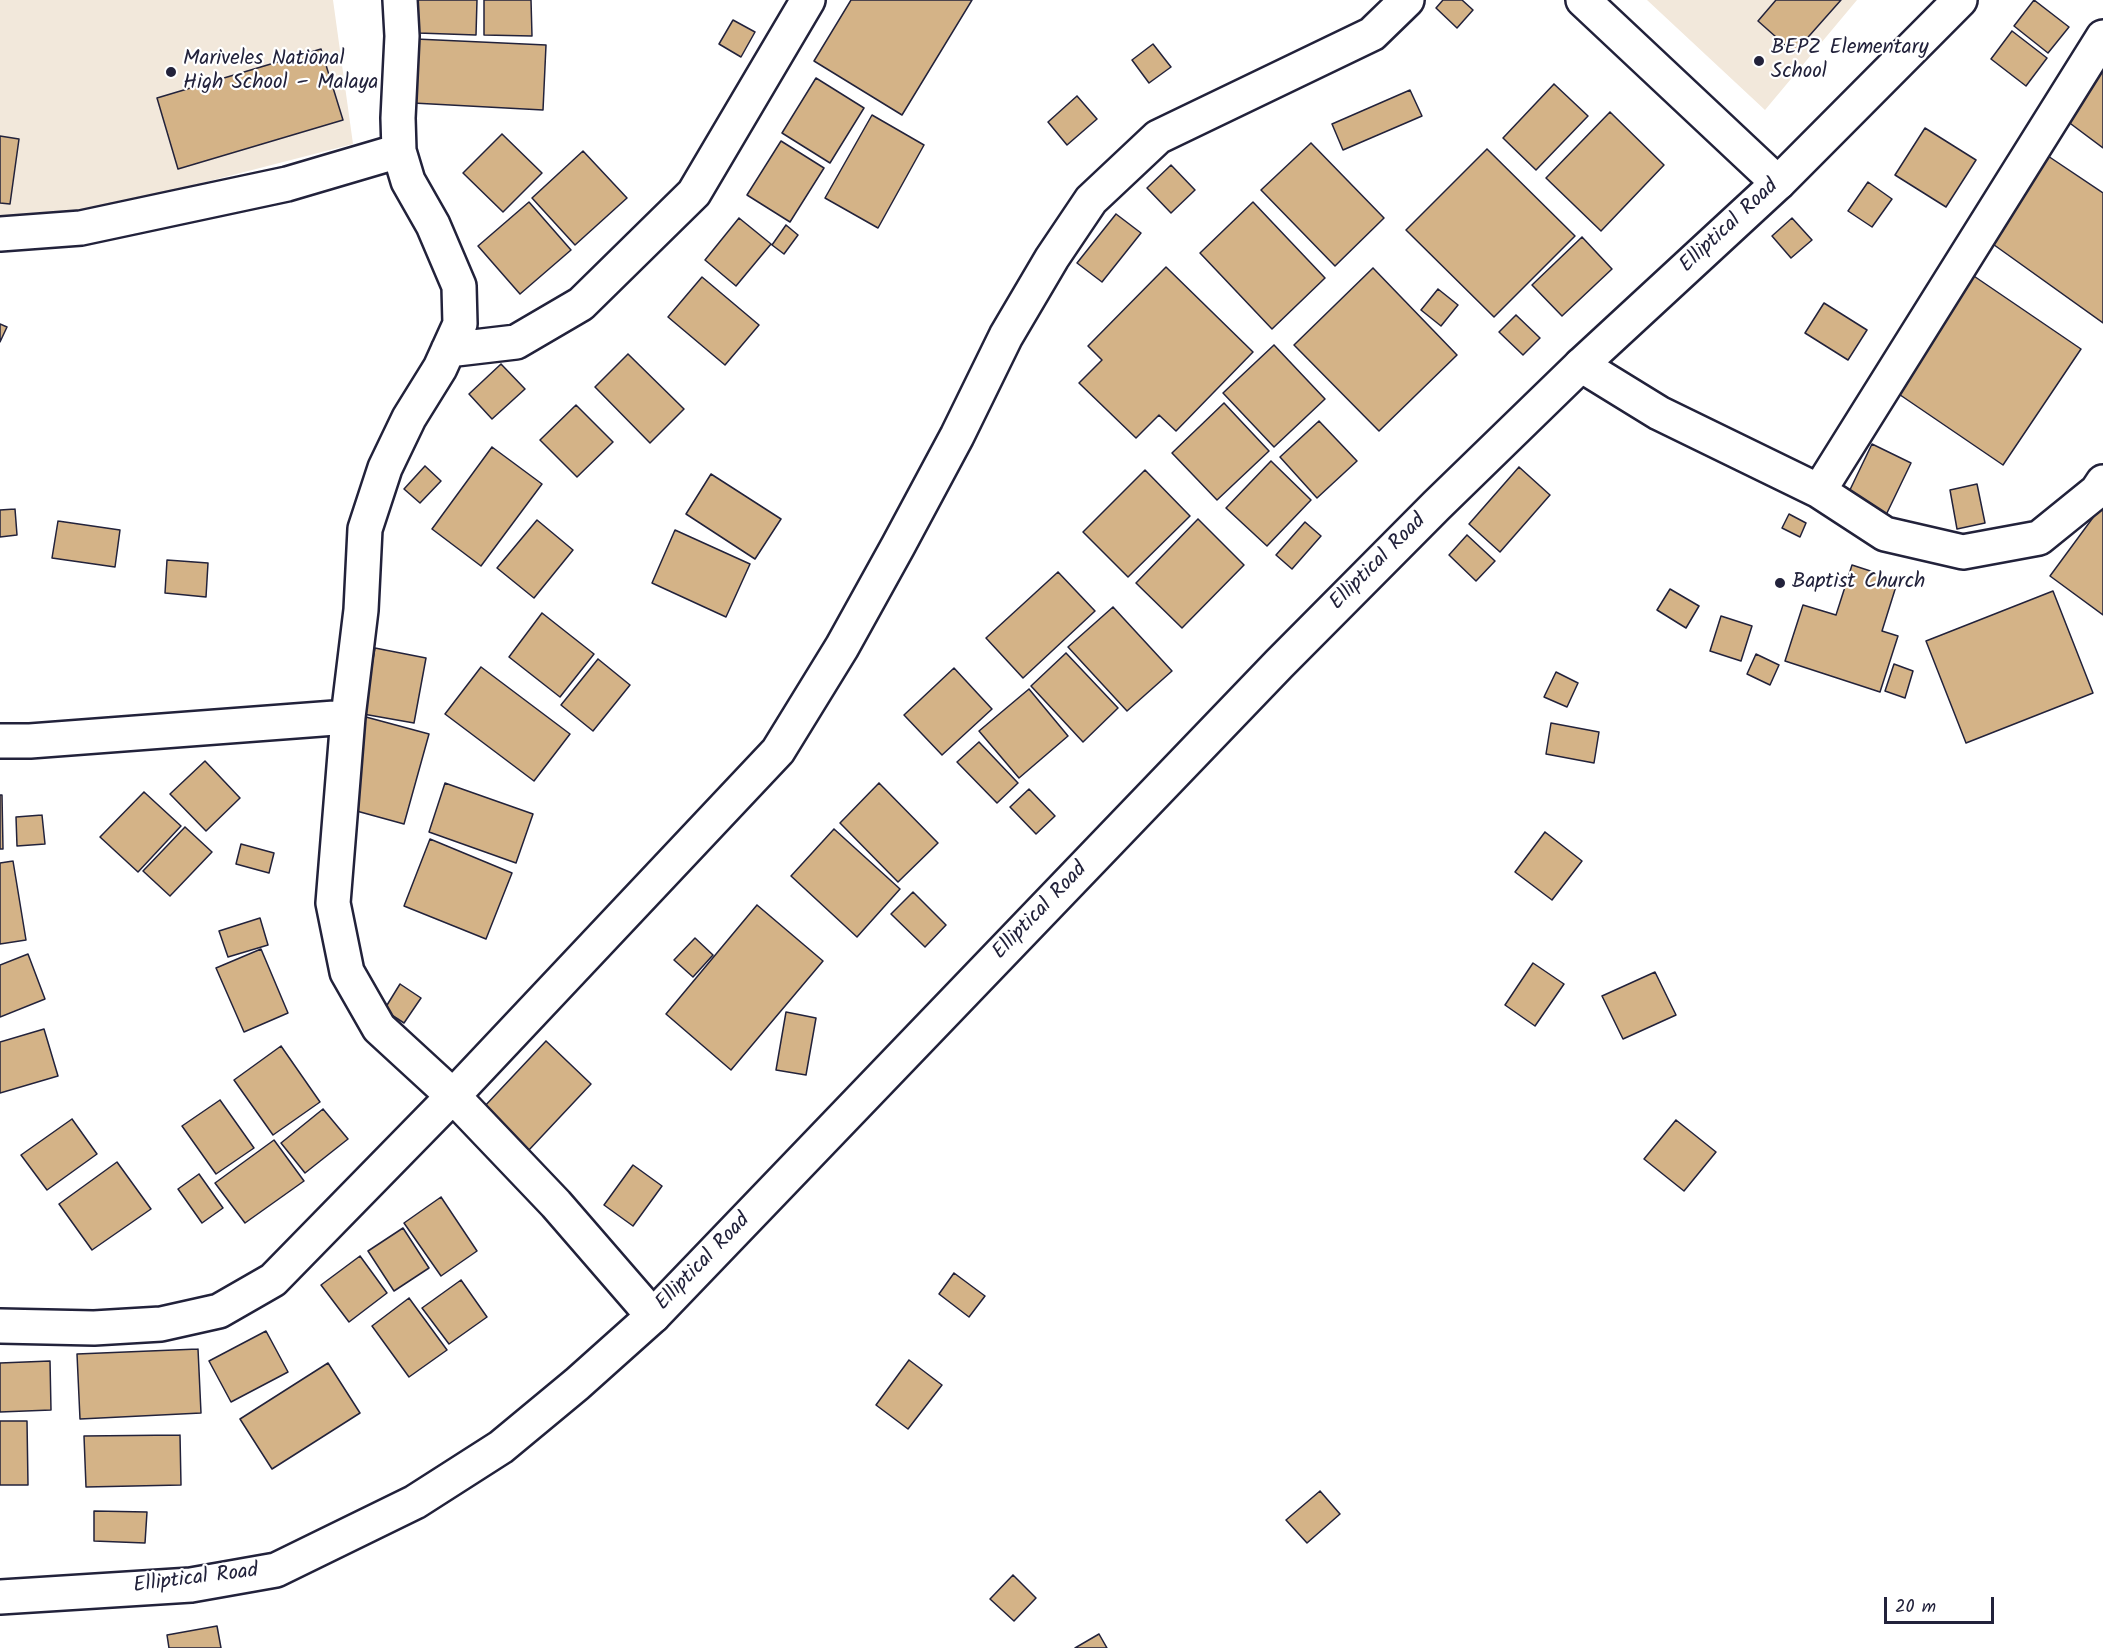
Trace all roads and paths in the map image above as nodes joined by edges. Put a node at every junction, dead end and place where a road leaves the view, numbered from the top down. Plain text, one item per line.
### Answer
1 (400, 0) edge
2 (808, 0) edge
3 (1407, 0) edge
4 (1584, 0) edge
5 (1960, 0) edge
6 (2103, 37) edge
7 (399, 151) junction
8 (1778, 183) junction
9 (0, 234) edge
10 (448, 350) junction
11 (1581, 364) junction
12 (2103, 482) edge
13 (1819, 491) junction
14 (348, 717) junction
15 (0, 741) edge
16 (453, 1096) junction
17 (653, 1316) junction
18 (0, 1326) edge
19 (0, 1597) edge

1 - 7 street
2 - 10 street
3 - 16 street
4 - 8 street
5 - 8 street, Elliptical Road
6 - 13 street
7 - 9 street
7 - 10 street
8 - 11 street, Elliptical Road
10 - 14 street
11 - 13 street
11 - 17 street, Elliptical Road
12 - 13 street
14 - 15 street
14 - 16 street
16 - 17 street
16 - 18 street
17 - 19 street, Elliptical Road

